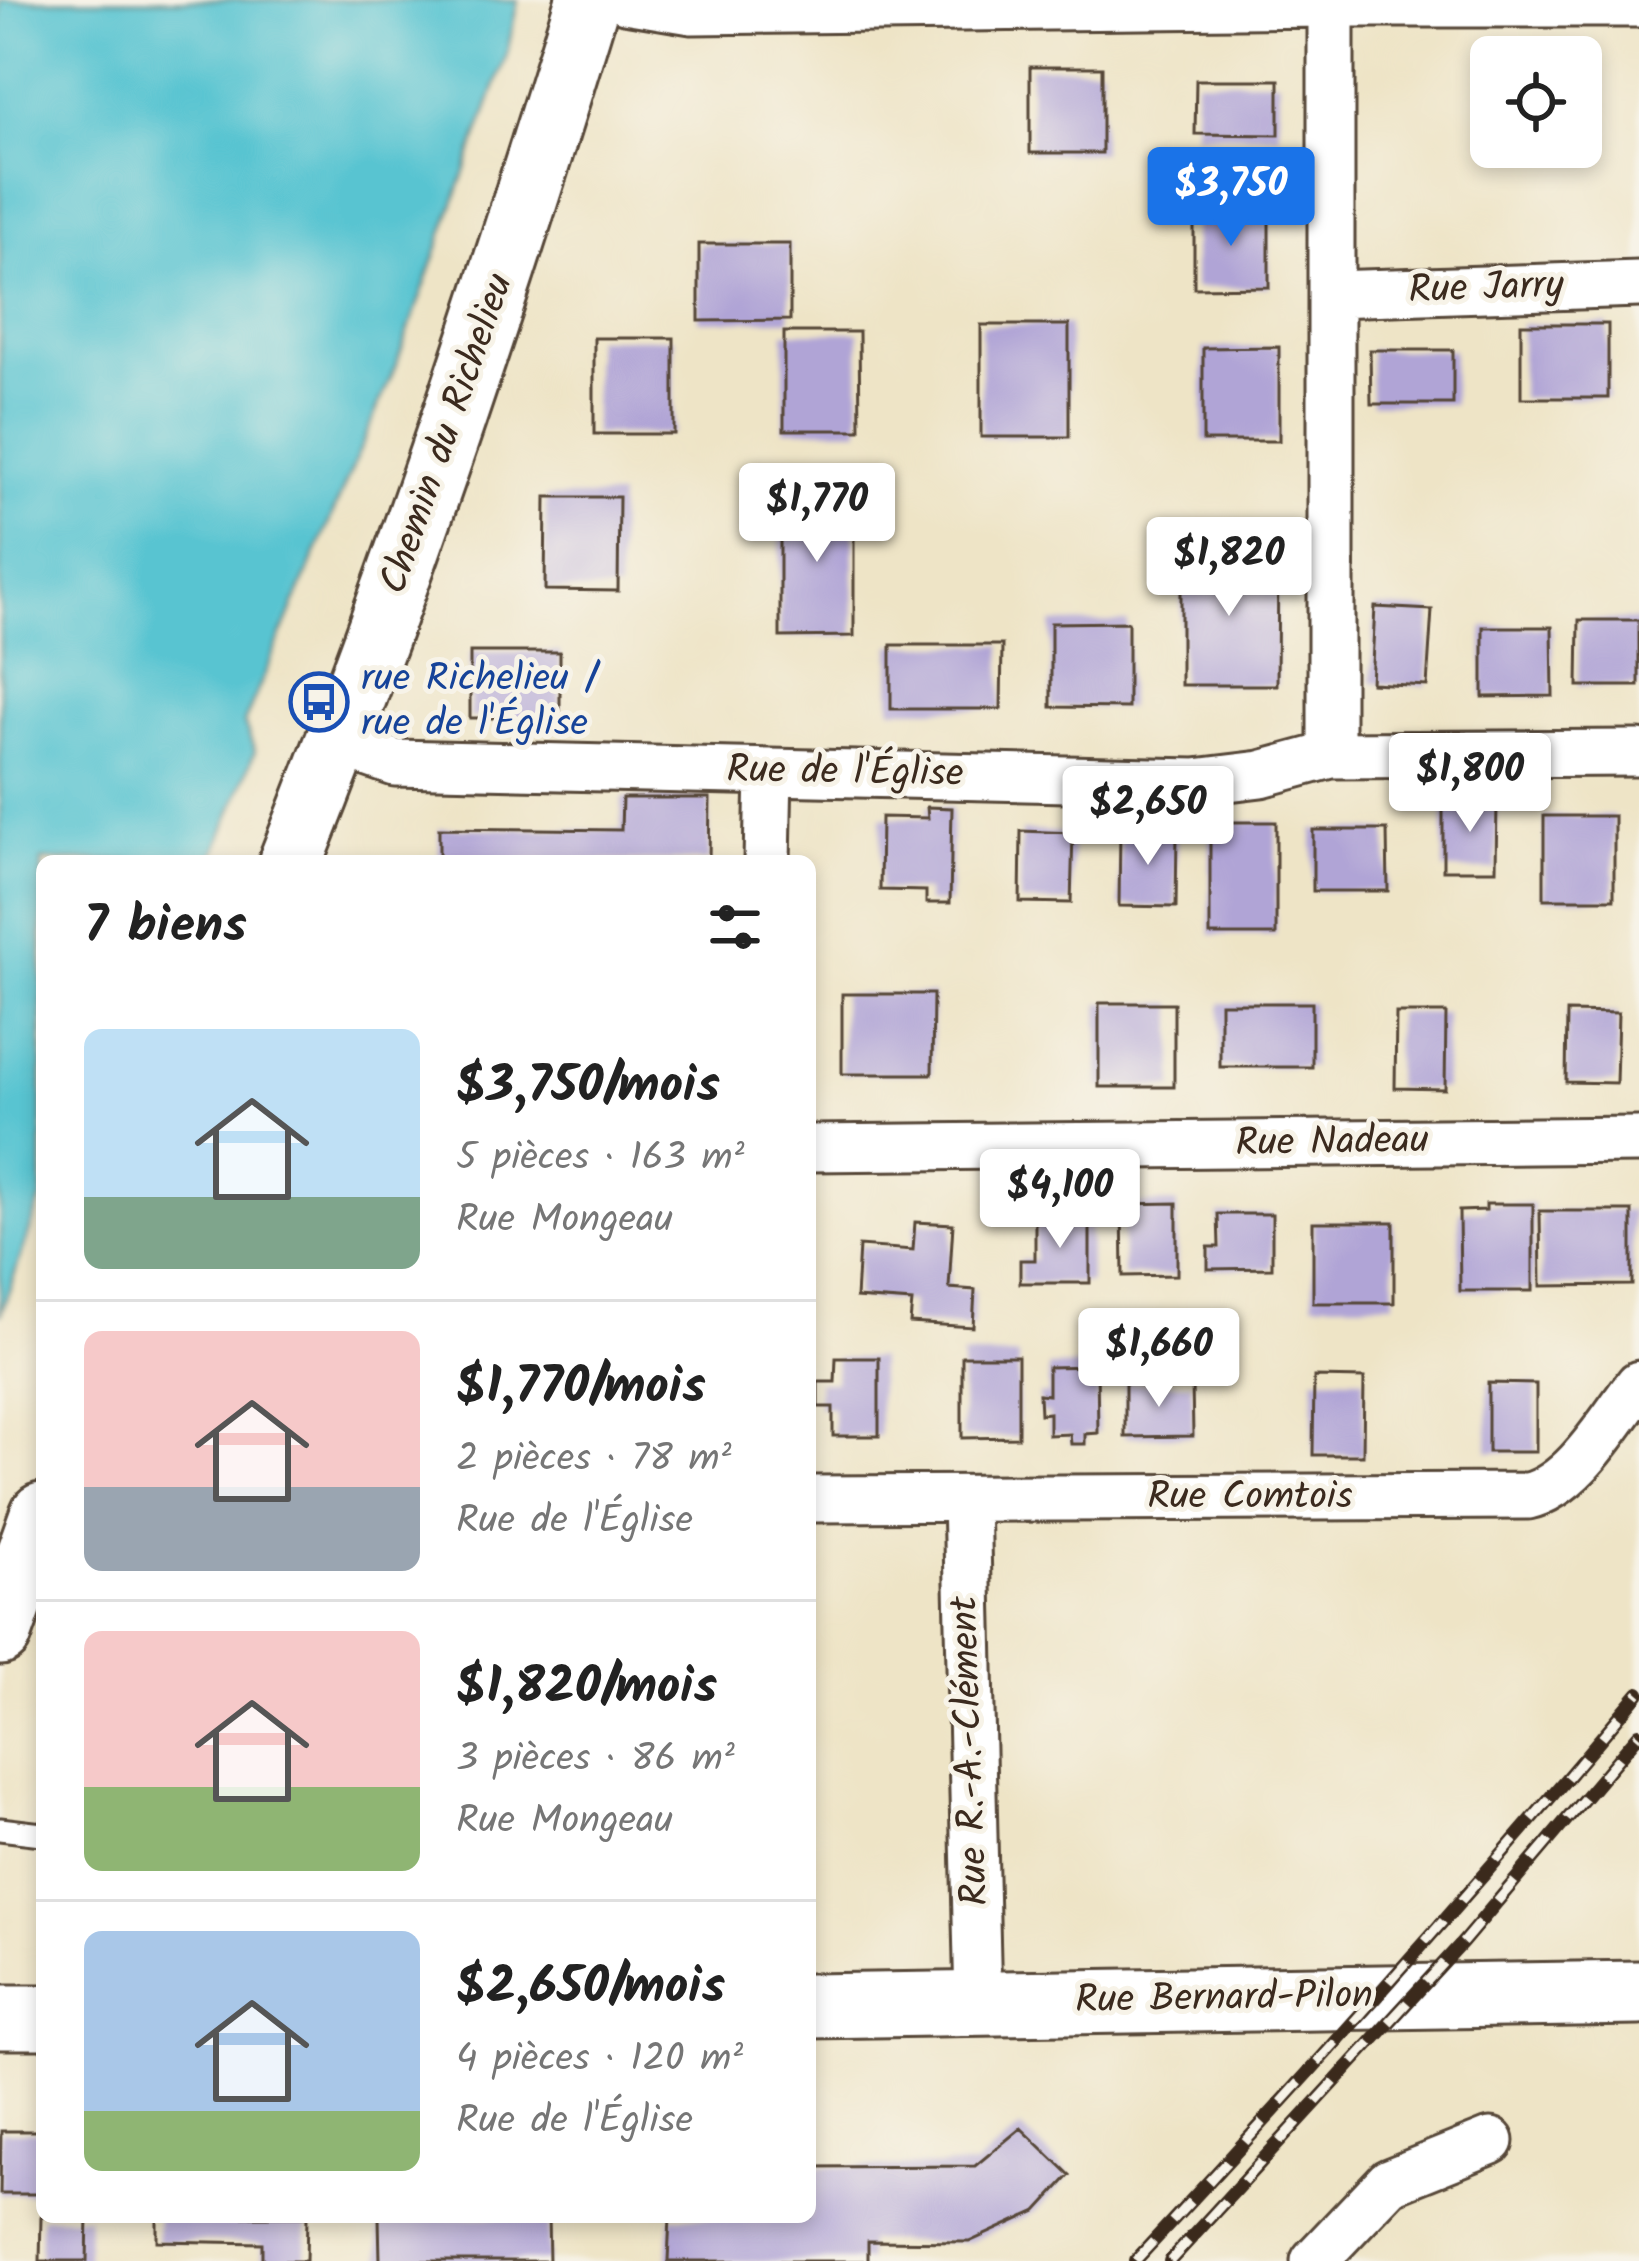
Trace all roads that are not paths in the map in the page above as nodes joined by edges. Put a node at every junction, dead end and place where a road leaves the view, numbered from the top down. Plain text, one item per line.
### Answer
1 (588, 0) edge
2 (625, 0) edge
3 (1331, 4) junction
4 (1639, 4) edge
5 (1639, 284) edge
6 (1332, 294) junction
7 (338, 743) junction
8 (1639, 754) edge
9 (1330, 755) junction
10 (769, 772) junction
11 (293, 855) edge
12 (766, 855) edge
13 (1639, 1140) edge
14 (816, 1148) edge
15 (1639, 1384) edge
16 (816, 1499) edge
17 (966, 1499) junction
18 (36, 1532) edge
19 (0, 1633) edge
20 (0, 1829) edge
21 (36, 1833) edge
22 (1639, 1993) edge
23 (978, 2002) junction
24 (816, 2006) edge
25 (0, 2017) edge
26 (36, 2017) edge
27 (1491, 2141) dead end
28 (1314, 2261) edge

1 - 7 main road, Chemin du Richelieu
2 - 3 street
3 - 4 street
3 - 6 street
5 - 6 street, Rue Jarry
6 - 9 street
7 - 10 street, Rue de l'Église
7 - 11 main road, Chemin du Richelieu
8 - 9 street, Rue de l'Église
9 - 10 street, Rue de l'Église
10 - 12 street
13 - 14 street, Rue Nadeau
15 - 17 street, Rue Comtois
16 - 17 street, Rue Comtois
17 - 23 street, Rue R.-A.-Clément
18 - 19 main road
20 - 21 lane
22 - 23 main road, Rue Bernard-Pilon
23 - 24 main road, Rue Bernard-Pilon
25 - 26 main road
27 - 28 street

